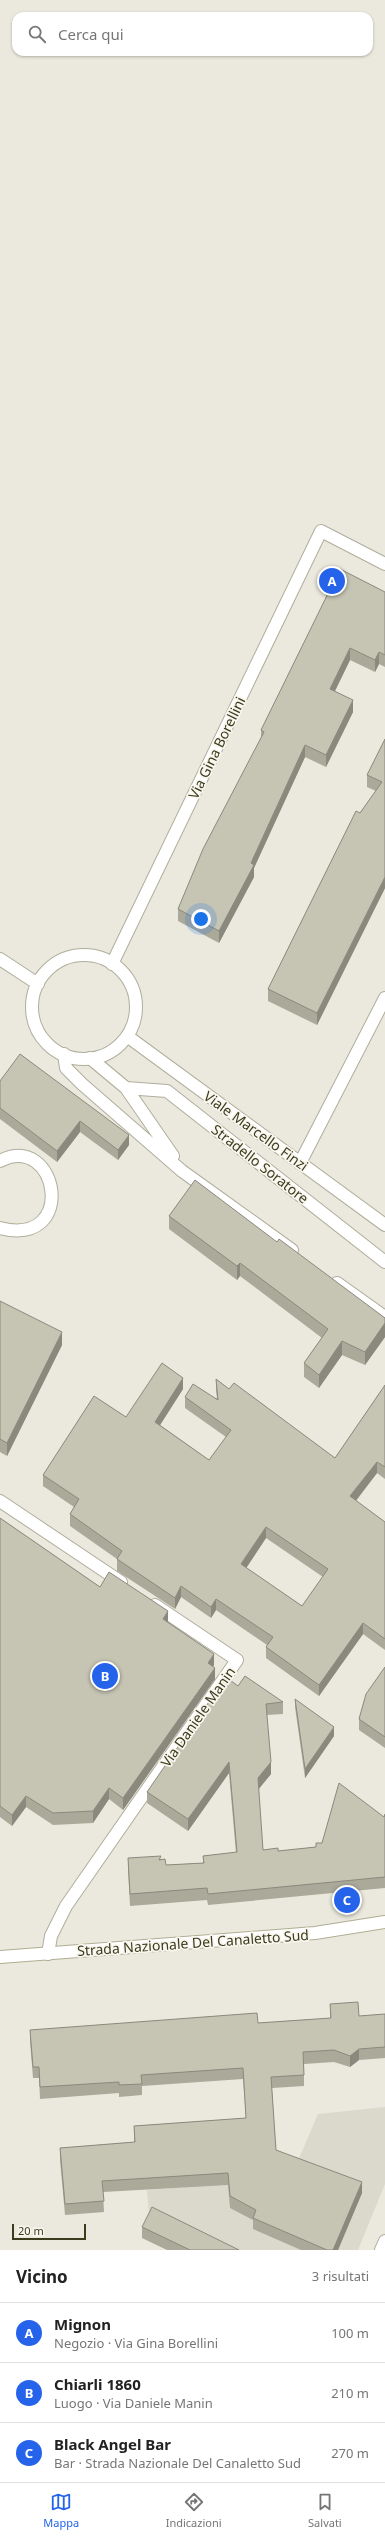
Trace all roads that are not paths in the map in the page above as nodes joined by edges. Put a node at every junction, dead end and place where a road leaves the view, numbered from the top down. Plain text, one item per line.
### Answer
1 (385, 564) edge
2 (0, 959) edge
3 (112, 964) junction
4 (38, 984) junction
5 (385, 998) edge
6 (127, 1036) junction
7 (64, 1054) junction
8 (90, 1058) junction
9 (126, 1088) junction
10 (0, 1161) edge
11 (300, 1163) junction
12 (182, 1171) junction
13 (385, 1225) edge
14 (0, 1228) edge
15 (303, 1258) edge
16 (385, 1262) edge
17 (328, 1276) edge
18 (385, 1317) edge
19 (0, 1501) edge
20 (132, 1589) edge
21 (145, 1598) edge
22 (385, 1922) edge
23 (48, 1954) junction
24 (0, 1957) edge
25 (385, 2241) edge
26 (381, 2250) edge

1 - 3 street, Via Gina Borellini
2 - 4 street
3 - 4 street
3 - 6 street
4 - 7 street
5 - 11 street
6 - 8 street
6 - 11 street, Viale Marcello Finzi
7 - 8 street
7 - 12 street
8 - 9 street
9 - 12 street
9 - 16 street, Stradello Soratore
10 - 14 street
11 - 13 street, Viale Marcello Finzi
12 - 15 street
17 - 18 street
19 - 20 street
21 - 23 street, Via Daniele Manin
22 - 23 street, Strada Nazionale Del Canaletto Sud
23 - 24 street, Strada Nazionale Del Canaletto Sud
25 - 26 street

